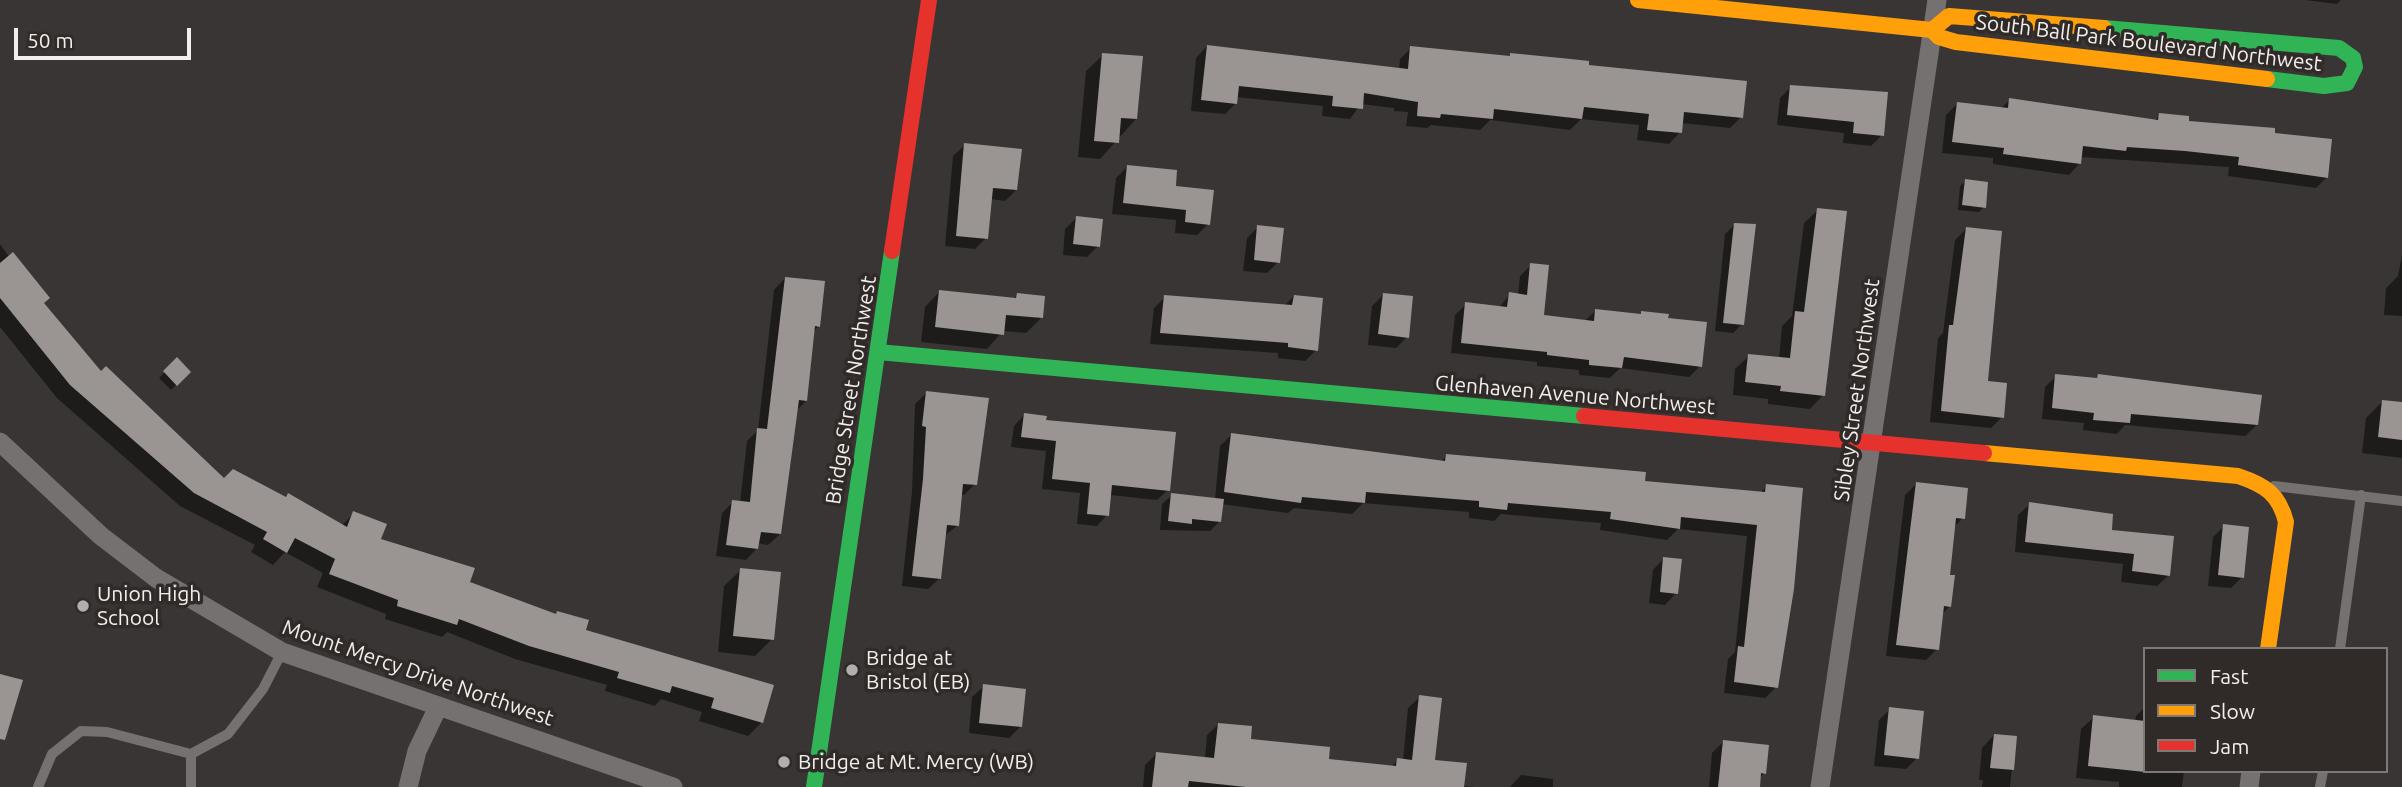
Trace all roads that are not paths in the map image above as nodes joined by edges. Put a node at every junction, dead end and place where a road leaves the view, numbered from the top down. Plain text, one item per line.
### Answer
1 (929, 0) edge
2 (1638, 0) edge
3 (1937, 0) edge
4 (1932, 30) junction
5 (878, 352) junction
6 (1873, 441) junction
7 (0, 442) edge
8 (2267, 485) junction
9 (2361, 495) junction
10 (2402, 501) edge
11 (2268, 647) edge
12 (2340, 647) edge
13 (282, 652) junction
14 (438, 707) junction
15 (191, 754) junction
16 (38, 787) edge
17 (191, 787) edge
18 (408, 787) edge
19 (673, 787) edge
20 (814, 787) edge
21 (1820, 787) edge

1 - 5 street, Bridge Street Northwest
2 - 4 street
3 - 4 street, Sibley Street Northwest
4 - 4 street, South Ball Park Boulevard Northwest
4 - 6 street, Sibley Street Northwest
5 - 6 street, Glenhaven Avenue Northwest
5 - 20 street, Bridge Street Northwest
6 - 8 street, Glenhaven Avenue Northwest
6 - 21 street, Sibley Street Northwest
7 - 13 street, Mount Mercy Drive Northwest
8 - 9 lane
8 - 11 street
9 - 10 lane
9 - 12 lane
13 - 14 street, Mount Mercy Drive Northwest
13 - 15 lane
14 - 18 street
14 - 19 street, Mount Mercy Drive Northwest
15 - 16 lane
15 - 17 lane

